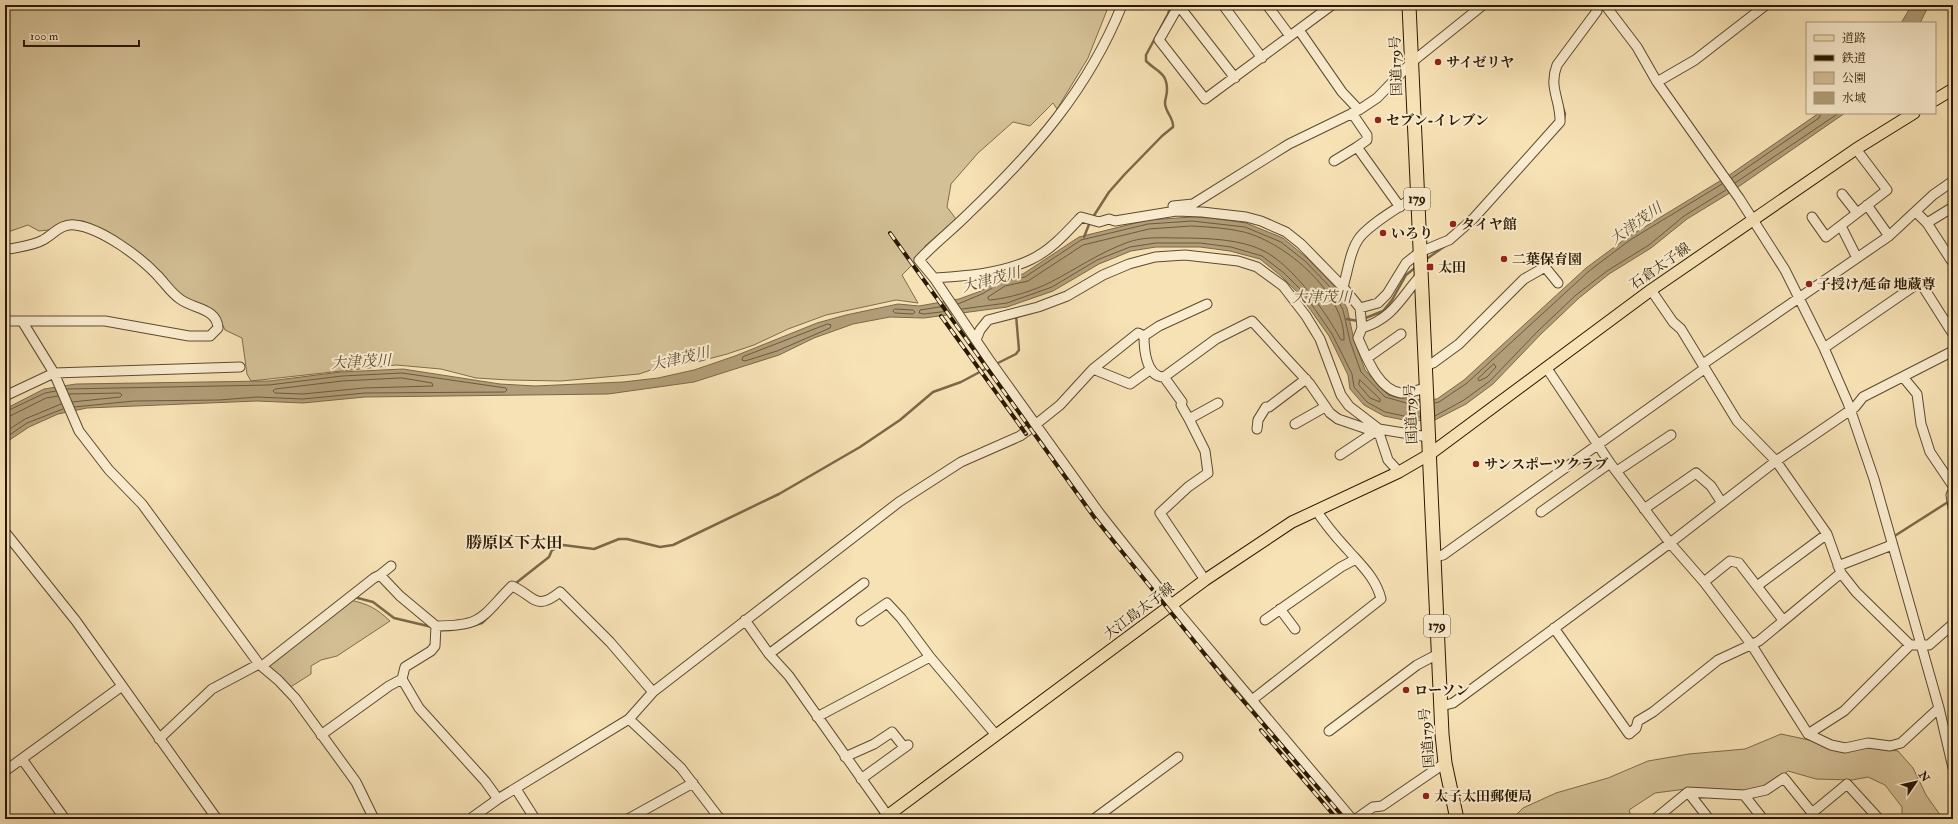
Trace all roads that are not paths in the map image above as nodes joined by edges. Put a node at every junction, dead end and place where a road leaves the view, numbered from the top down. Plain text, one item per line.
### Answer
1 (1122, 5) edge
2 (1223, 5) edge
3 (1267, 5) edge
4 (1315, 5) edge
5 (1332, 5) edge
6 (1409, 5) edge
7 (1483, 5) edge
8 (1766, 5) edge
9 (1179, 6) edge
10 (1600, 6) edge
11 (1321, 13) junction
12 (1300, 30) junction
13 (1290, 36) junction
14 (1262, 58) junction
15 (1412, 62) junction
16 (1235, 78) junction
17 (1657, 82) junction
18 (1953, 89) edge
19 (1936, 99) edge
20 (1355, 111) junction
21 (1912, 114) edge
22 (1357, 147) junction
23 (1856, 149) junction
24 (1334, 161) dead end
25 (1953, 181) edge
26 (1842, 194) dead end
27 (1417, 195) junction
28 (1867, 205) junction
29 (1400, 207) junction
30 (1953, 207) edge
31 (1916, 212) junction
32 (1857, 213) junction
33 (1812, 218) dead end
34 (1109, 220) junction
35 (1753, 220) junction
36 (1927, 223) junction
37 (1841, 226) junction
38 (1889, 236) junction
39 (5, 250) edge
40 (1420, 252) junction
41 (1857, 258) junction
42 (1953, 262) edge
43 (1422, 274) junction
44 (934, 278) junction
45 (1558, 283) dead end
46 (1343, 287) junction
47 (1651, 290) junction
48 (1799, 298) junction
49 (1207, 304) dead end
50 (1360, 308) junction
51 (5, 321) edge
52 (22, 321) junction
53 (1362, 328) junction
54 (1401, 334) dead end
55 (1953, 334) edge
56 (1144, 336) junction
57 (976, 340) junction
58 (1824, 348) junction
59 (1953, 350) edge
60 (1366, 358) junction
61 (1703, 366) junction
62 (240, 367) dead end
63 (1424, 367) junction
64 (1546, 367) junction
65 (1092, 369) junction
66 (1151, 369) junction
67 (54, 373) junction
68 (1164, 377) junction
69 (1903, 377) junction
70 (1306, 379) junction
71 (1426, 391) junction
72 (5, 396) edge
73 (1218, 403) dead end
74 (1325, 407) junction
75 (1850, 410) junction
76 (1189, 419) junction
77 (1295, 424) dead end
78 (1035, 425) junction
79 (1257, 429) dead end
80 (1377, 431) junction
81 (1428, 434) junction
82 (1671, 435) dead end
83 (1597, 444) junction
84 (1430, 454) junction
85 (1340, 455) dead end
86 (1776, 461) junction
87 (1610, 463) junction
88 (1399, 472) junction
89 (1617, 472) junction
90 (1953, 486) edge
91 (1953, 491) edge
92 (1722, 503) junction
93 (1953, 507) edge
94 (1644, 509) junction
95 (1316, 510) junction
96 (1541, 512) dead end
97 (5, 532) edge
98 (1827, 534) junction
99 (1670, 543) junction
100 (1892, 544) junction
101 (1434, 557) junction
102 (1356, 559) junction
103 (391, 566) dead end
104 (1839, 570) junction
105 (380, 575) junction
106 (1205, 580) junction
107 (1704, 582) junction
108 (864, 583) dead end
109 (1757, 586) junction
110 (1172, 604) junction
111 (1280, 610) junction
112 (744, 620) junction
113 (1265, 620) dead end
114 (1783, 620) junction
115 (861, 621) dead end
116 (1953, 624) edge
117 (1554, 628) junction
118 (436, 629) junction
119 (1295, 629) dead end
120 (1751, 644) junction
121 (1910, 645) junction
122 (1920, 646) junction
123 (769, 654) junction
124 (1438, 654) junction
125 (930, 657) junction
126 (260, 665) junction
127 (402, 679) junction
128 (122, 686) junction
129 (653, 692) junction
130 (1252, 700) junction
131 (1441, 706) junction
132 (1939, 708) junction
133 (817, 717) junction
134 (629, 719) junction
135 (1329, 730) dead end
136 (1808, 734) junction
137 (321, 735) junction
138 (996, 735) junction
139 (159, 739) junction
140 (845, 757) junction
141 (1178, 757) dead end
142 (22, 759) junction
143 (1445, 763) junction
144 (1953, 768) edge
145 (5, 771) edge
146 (861, 779) junction
147 (693, 783) junction
148 (516, 789) junction
149 (1688, 792) junction
150 (1744, 795) junction
151 (498, 799) junction
152 (1814, 816) edge
153 (887, 818) edge
154 (65, 819) edge
155 (217, 819) edge
156 (374, 819) edge
157 (470, 819) edge
158 (535, 819) edge
159 (628, 819) edge
160 (720, 819) edge
161 (1094, 819) edge
162 (1352, 819) edge
163 (1356, 819) edge
164 (1457, 819) edge
165 (1655, 819) edge
166 (1709, 819) edge
167 (1763, 819) edge
168 (1879, 819) edge

1 - 44 street
2 - 14 street
3 - 13 street
4 - 11 street
5 - 11 street
6 - 15 highway, 国道179号 / 179
7 - 15 street
8 - 17 street
9 - 16 street
9 - 16 street
10 - 17 street
10 - 40 street
11 - 12 street
12 - 13 street
12 - 20 street
13 - 14 street
14 - 16 street
15 - 20 street
15 - 27 highway, 国道179号 / 179
17 - 35 street
18 - 19 main road
20 - 22 street
20 - 34 street
21 - 23 main road, 石倉太子線
22 - 24 street
22 - 29 street
23 - 28 street
23 - 35 main road, 石倉太子線
25 - 31 street
26 - 32 street
27 - 29 street
27 - 40 highway, 国道179号 / 179
28 - 32 street
28 - 38 street
29 - 46 street
30 - 36 street
31 - 36 street
31 - 38 street
32 - 37 street
33 - 37 street
34 - 44 street
34 - 46 street
35 - 47 main road, 石倉太子線
35 - 48 street
36 - 42 street
37 - 41 street
38 - 41 street
39 - 52 street
40 - 43 highway, 国道179号 / 179
40 - 50 street
41 - 48 street
43 - 53 street
43 - 63 highway, 国道179号 / 179
44 - 57 street
45 - 63 street
46 - 50 street
47 - 61 street
47 - 64 main road, 石倉太子線
48 - 58 street
48 - 61 street
49 - 56 street
50 - 53 street
51 - 52 street
52 - 67 street
53 - 60 street
54 - 60 street
55 - 58 street
56 - 65 street
56 - 66 street
57 - 78 street
57 - 80 street
58 - 75 street
59 - 69 street
60 - 71 street
61 - 83 street
61 - 86 street
62 - 67 street
63 - 71 highway, 国道179号 / 179
64 - 83 street
64 - 84 main road, 石倉太子線
65 - 66 street
65 - 78 street
66 - 68 street
67 - 72 street
67 - 126 street
68 - 70 street
68 - 76 street
69 - 75 street
69 - 90 street
70 - 74 street
70 - 79 street
71 - 81 highway, 国道179号 / 179
73 - 76 street
74 - 77 street
74 - 80 street
75 - 86 street
75 - 100 street
76 - 106 street
78 - 110 street
78 - 112 street
80 - 81 street
80 - 85 street
80 - 88 street
81 - 84 highway, 国道179号 / 179
82 - 89 street
83 - 87 street
83 - 101 street
84 - 88 main road, 大江島太子線
84 - 101 highway, 国道179号 / 179
86 - 92 street
86 - 98 street
87 - 89 street
87 - 96 street
88 - 95 main road, 大江島太子線
89 - 94 street
91 - 93 street
92 - 94 street
92 - 99 street
94 - 99 street
95 - 102 street
95 - 106 main road, 大江島太子線
97 - 128 street
98 - 104 street
98 - 109 street
99 - 107 street
99 - 117 street
100 - 104 street
100 - 122 street
101 - 124 highway, 国道179号 / 179
102 - 111 street
102 - 130 street
103 - 105 street
104 - 114 street
104 - 121 street
105 - 118 street
105 - 126 street
106 - 110 main road, 大江島太子線
107 - 109 street
107 - 120 street
108 - 123 street
109 - 114 street
110 - 130 street
110 - 138 main road, 大江島太子線
111 - 113 street
111 - 119 street
112 - 123 street
112 - 129 street
114 - 120 street
115 - 125 street
116 - 122 street
117 - 120 street
117 - 131 street
118 - 127 street
118 - 129 street
120 - 136 street
121 - 122 street
121 - 136 street
122 - 132 street
123 - 133 street
124 - 131 highway, 国道179号 / 179
124 - 135 street
125 - 133 street
125 - 138 street
126 - 137 street
126 - 139 street
127 - 137 street
127 - 151 street
128 - 139 street
128 - 142 street
129 - 134 street
130 - 162 street
131 - 143 highway, 国道179号 / 179
132 - 136 street
132 - 144 street
133 - 140 street
134 - 147 street
134 - 148 street
137 - 156 street
138 - 153 main road, 大江島太子線
139 - 155 street
140 - 146 street
140 - 146 street
141 - 161 street
142 - 145 street
142 - 154 street
143 - 163 street
143 - 164 highway, 国道179号 / 179
146 - 153 street
147 - 159 street
147 - 160 street
148 - 151 street
148 - 158 street
149 - 150 street
149 - 165 street
149 - 166 street
150 - 152 street
150 - 167 street
151 - 157 street
152 - 168 street

